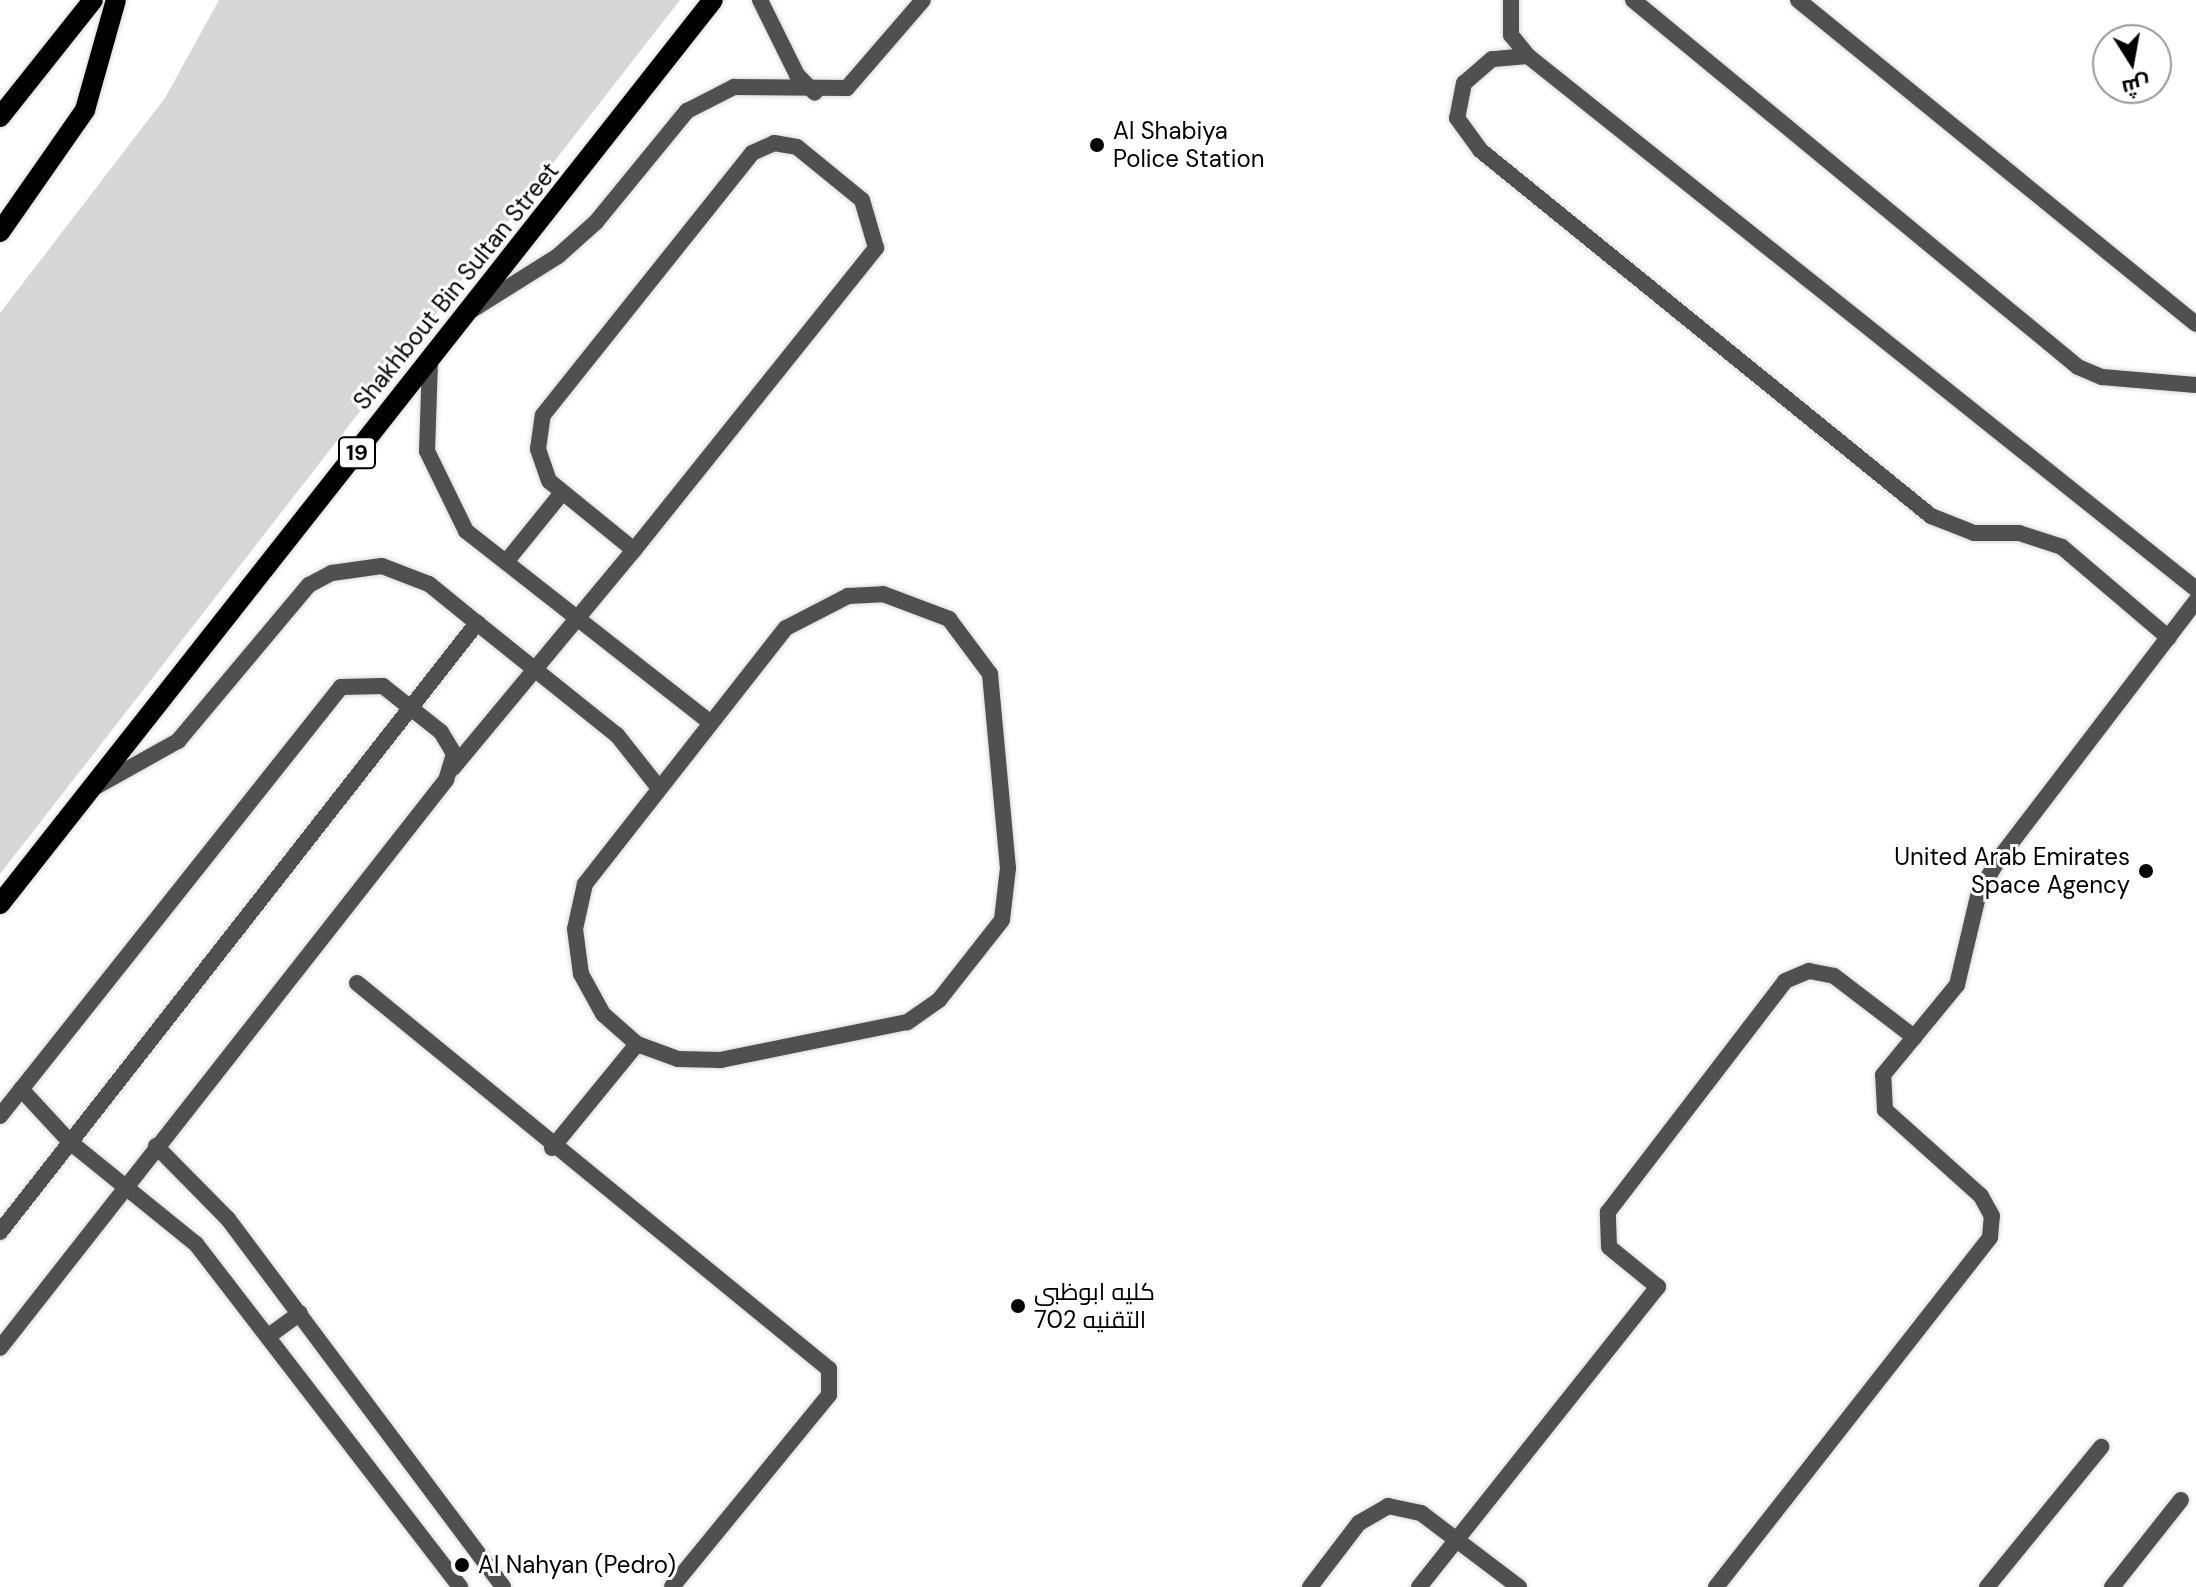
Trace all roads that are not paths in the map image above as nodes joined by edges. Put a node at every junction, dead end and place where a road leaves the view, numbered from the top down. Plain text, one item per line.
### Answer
1 (93, 0) edge
2 (116, 0) edge
3 (713, 0) edge
4 (760, 0) edge
5 (923, 0) edge
6 (1511, 0) edge
7 (1633, 0) edge
8 (1798, 0) edge
9 (1528, 56) junction
10 (815, 93) junction
11 (0, 117) edge
12 (0, 232) edge
13 (471, 310) junction
14 (2196, 324) edge
15 (430, 359) junction
16 (2196, 385) edge
17 (561, 494) junction
18 (634, 550) junction
19 (506, 562) junction
20 (2196, 589) edge
21 (2196, 601) edge
22 (577, 617) junction
23 (477, 623) junction
24 (2169, 638) junction
25 (534, 668) junction
26 (411, 707) junction
27 (710, 722) junction
28 (453, 768) junction
29 (97, 786) junction
30 (658, 787) junction
31 (0, 904) edge
32 (357, 983) dead end
33 (1914, 1037) junction
34 (637, 1044) junction
35 (21, 1089) junction
36 (0, 1116) edge
37 (70, 1142) junction
38 (156, 1146) junction
39 (552, 1148) junction
40 (127, 1183) junction
41 (0, 1232) edge
42 (300, 1313) junction
43 (270, 1335) junction
44 (0, 1348) edge
45 (2101, 1447) dead end
46 (2181, 1500) dead end
47 (1456, 1540) junction
48 (460, 1587) edge
49 (503, 1587) edge
50 (672, 1587) edge
51 (1310, 1587) edge
52 (1419, 1587) edge
53 (1519, 1587) edge
54 (1716, 1587) edge
55 (1987, 1587) edge
56 (2112, 1587) edge

1 - 11 main road
2 - 12 main road
3 - 13 main road, Shakhbout Bin Sultan Street / 19
4 - 10 lane
5 - 10 lane
6 - 9 lane
7 - 16 lane
8 - 14 lane
9 - 20 lane
9 - 24 lane
10 - 13 lane
13 - 15 main road, Shakhbout Bin Sultan Street / 19
15 - 19 lane
15 - 29 main road, Shakhbout Bin Sultan Street / 19
17 - 18 lane
17 - 18 lane
17 - 19 lane
18 - 22 lane
19 - 22 lane
21 - 24 lane
22 - 25 lane
22 - 27 lane
23 - 25 lane
23 - 26 lane
23 - 29 lane
24 - 33 lane
25 - 28 lane
25 - 30 lane
26 - 28 lane
26 - 35 lane
26 - 37 lane
27 - 30 lane
27 - 34 lane
28 - 38 lane
29 - 31 main road, Shakhbout Bin Sultan Street / 19
30 - 34 lane
32 - 39 lane
33 - 47 lane
33 - 54 lane
34 - 39 lane
35 - 36 lane
35 - 37 lane
37 - 40 lane
37 - 41 lane
38 - 40 lane
38 - 42 lane
39 - 50 lane
40 - 43 lane
40 - 44 lane
42 - 43 lane
42 - 49 lane
43 - 48 lane
45 - 55 lane
46 - 56 lane
47 - 51 lane
47 - 52 lane
47 - 53 lane

